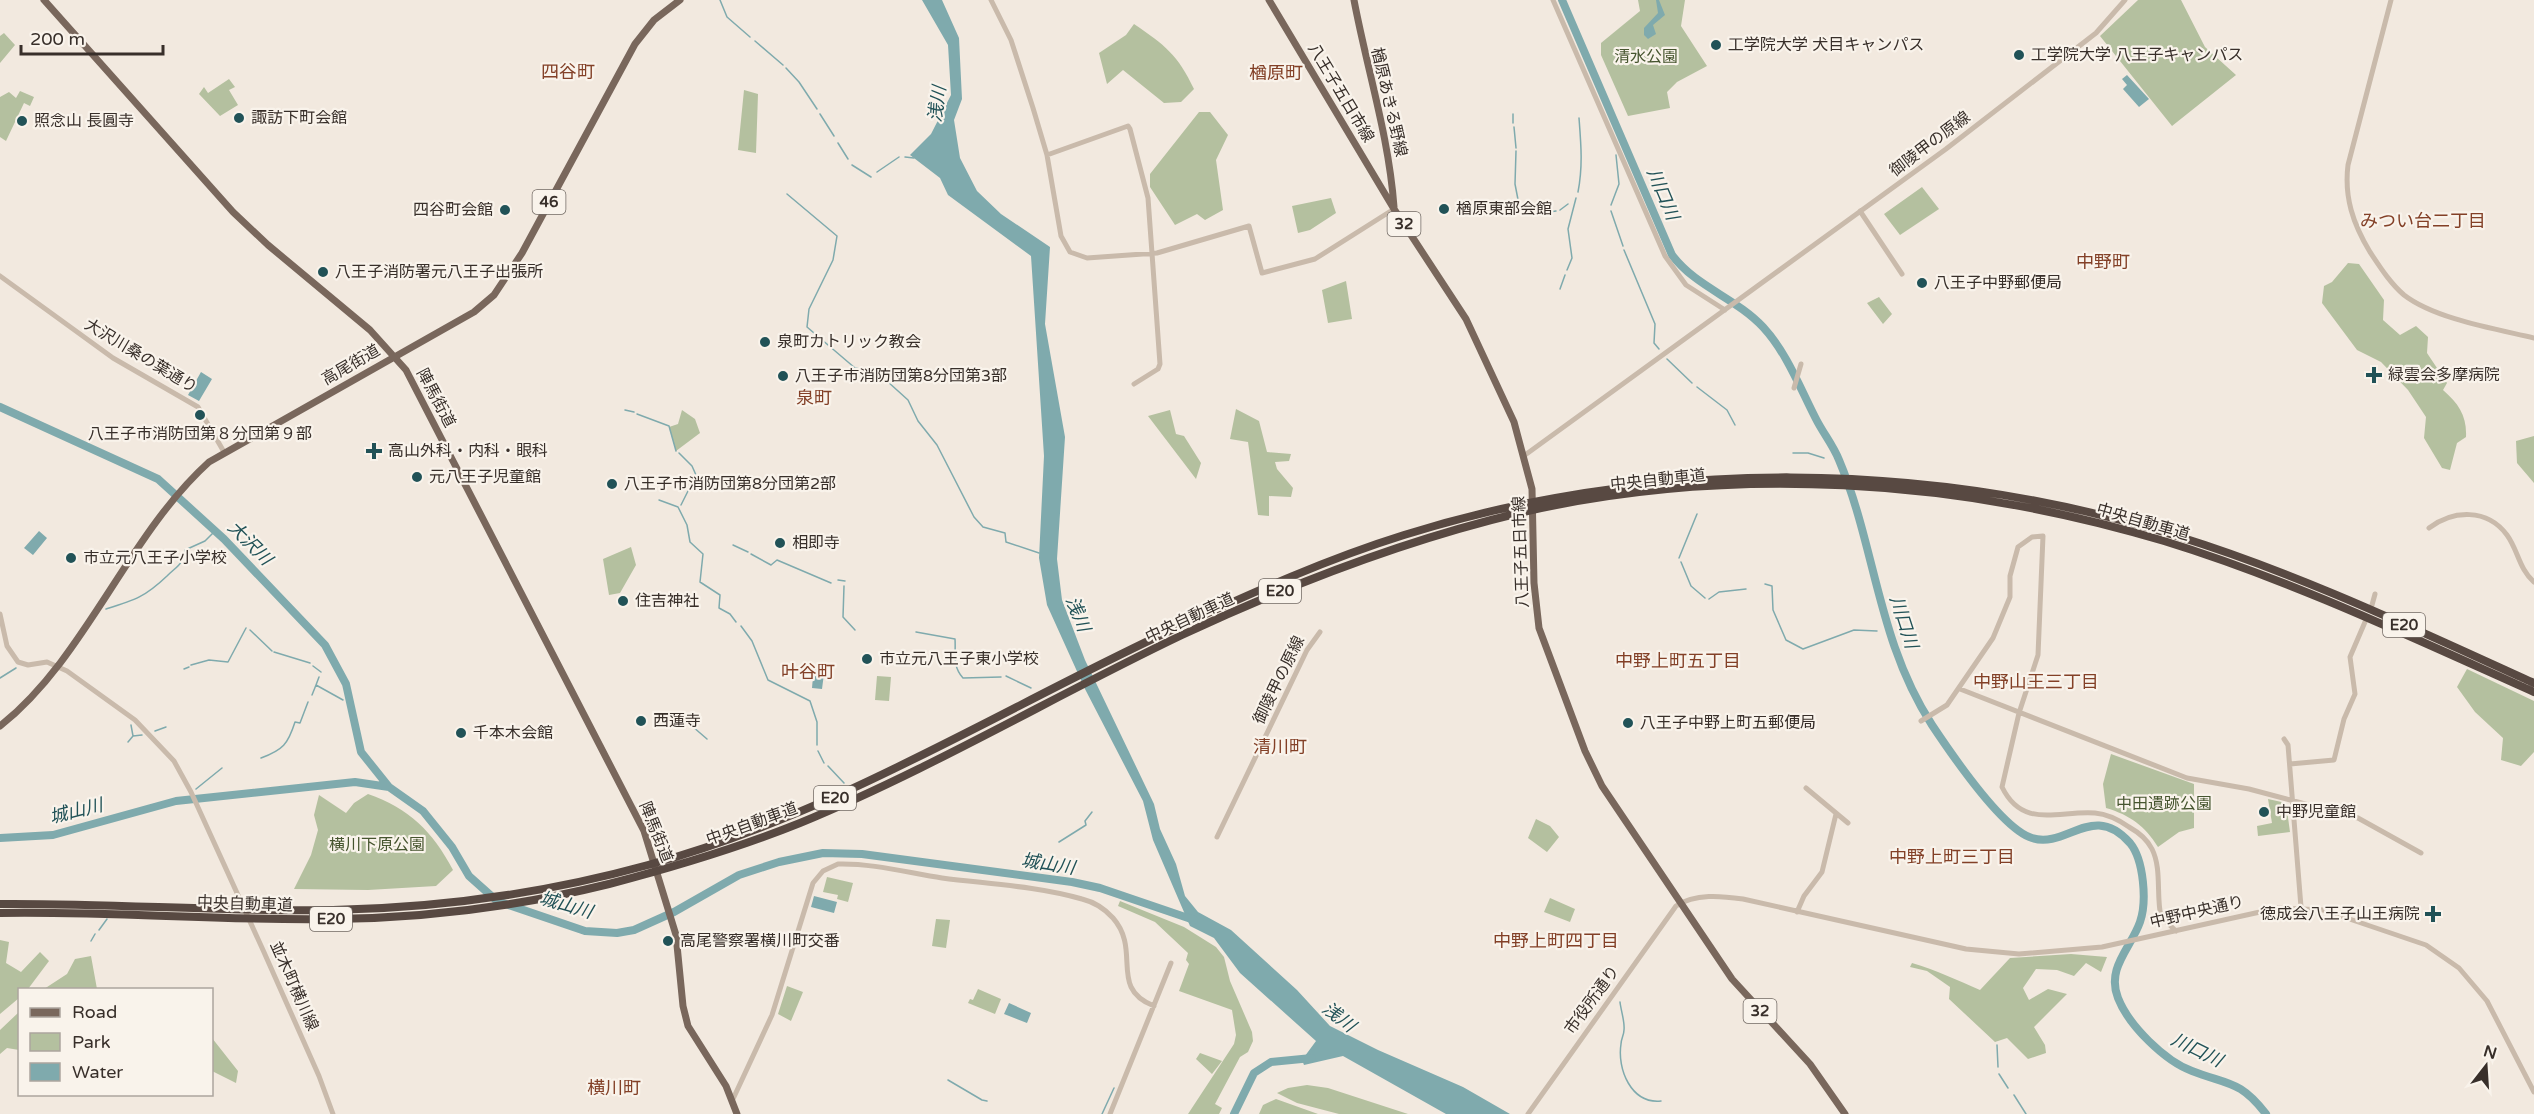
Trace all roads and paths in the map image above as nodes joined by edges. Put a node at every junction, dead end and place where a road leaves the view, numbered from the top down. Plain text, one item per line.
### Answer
1 (44, 0) edge
2 (680, 0) edge
3 (991, 0) edge
4 (1269, 0) edge
5 (1354, 0) edge
6 (1553, 0) edge
7 (2125, 0) edge
8 (2391, 0) edge
9 (1047, 155) junction
10 (1394, 210) junction
11 (1860, 211) junction
12 (1152, 253) junction
13 (1902, 274) dead end
14 (0, 276) edge
15 (1726, 309) junction
16 (2534, 338) edge
17 (393, 356) junction
18 (1801, 364) dead end
19 (1134, 384) dead end
20 (1794, 388) dead end
21 (224, 452) junction
22 (1525, 455) junction
23 (1544, 504) junction
24 (2056, 509) junction
25 (2429, 528) dead end
26 (2534, 582) edge
27 (2375, 594) dead end
28 (2372, 605) dead end
29 (0, 614) edge
30 (2365, 622) dead end
31 (1320, 632) dead end
32 (57, 666) junction
33 (2534, 683) edge
34 (1960, 689) junction
35 (2534, 692) edge
36 (1028, 706) junction
37 (2019, 713) junction
38 (1922, 721) dead end
39 (0, 726) edge
40 (2284, 739) dead end
41 (2290, 764) junction
42 (914, 766) junction
43 (1806, 788) dead end
44 (2292, 800) junction
45 (1836, 814) junction
46 (1848, 823) dead end
47 (1217, 837) dead end
48 (2421, 853) dead end
49 (670, 863) junction
50 (646, 870) junction
51 (1680, 903) junction
52 (0, 904) edge
53 (2301, 907) junction
54 (1797, 912) junction
55 (0, 913) edge
56 (2176, 931) junction
57 (1171, 963) dead end
58 (1154, 1006) junction
59 (2534, 1092) edge
60 (733, 1100) junction
61 (333, 1114) edge
62 (737, 1114) edge
63 (1110, 1114) edge
64 (1528, 1114) edge
65 (1845, 1114) edge

1 - 17 main road, 陣馬街道
2 - 17 main road, 高尾街道 / 46
3 - 9 street
4 - 10 main road, 八王子五日市線 / 32
5 - 10 main road, 楢原あきる野線
6 - 15 street
7 - 11 street, 御陵甲の原線
8 - 16 street
9 - 12 street
9 - 12 street
10 - 12 street
10 - 22 main road, 八王子五日市線 / 32
11 - 13 street
11 - 15 street, 御陵甲の原線
12 - 19 street
14 - 21 street, 大沢川桑の葉通り
15 - 22 street
17 - 21 main road, 高尾街道 / 46
17 - 60 main road, 陣馬街道
18 - 20 street
21 - 32 main road, 高尾街道 / 46
22 - 51 main road, 八王子五日市線 / 32
23 - 24 highway, 中央自動車道 / E20
23 - 36 highway, 中央自動車道 / E20
23 - 36 highway, 中央自動車道 / E20
24 - 33 highway, 中央自動車道 / E20
24 - 35 highway, 中央自動車道 / E20
25 - 26 street
27 - 28 street
29 - 32 street
30 - 41 street
31 - 47 street, 御陵甲の原線
32 - 39 main road, 高尾街道 / 46
32 - 61 street, 並木町横川線
34 - 37 street
34 - 37 street
34 - 38 street
36 - 42 highway, 中央自動車道 / E20
37 - 44 street
37 - 56 street
40 - 41 street
41 - 44 street
42 - 49 highway, 中央自動車道 / E20
42 - 49 highway, 中央自動車道 / E20
43 - 45 street
44 - 48 street
44 - 53 street
45 - 46 street
45 - 54 street
49 - 50 highway, 中央自動車道 / E20
50 - 52 highway, 中央自動車道 / E20
50 - 55 highway, 中央自動車道 / E20
51 - 54 street
51 - 64 street, 市役所通り
51 - 65 main road, 八王子五日市線 / 32
53 - 56 street, 中野中央通り
53 - 59 street, 中野中央通り
54 - 56 street, 中野中央通り
57 - 58 street
58 - 60 street
58 - 63 street
60 - 62 main road

